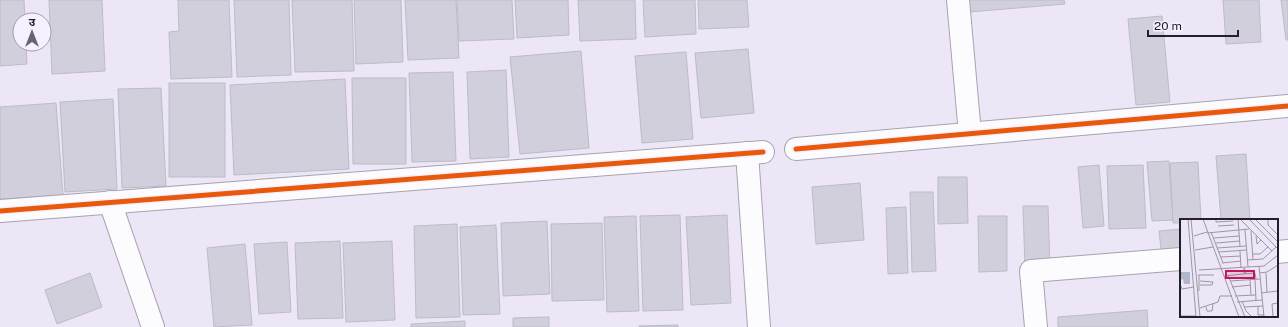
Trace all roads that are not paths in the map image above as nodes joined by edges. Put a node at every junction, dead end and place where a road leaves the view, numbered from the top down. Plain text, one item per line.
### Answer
1 (958, 0) edge
2 (1288, 106) edge
3 (970, 134) junction
4 (796, 149) dead end
5 (110, 202) junction
6 (0, 211) edge
7 (1288, 251) edge
8 (1278, 252) edge
9 (1180, 259) edge
10 (153, 327) edge
11 (759, 327) edge
12 (1036, 327) edge

1 - 3 street
2 - 3 street
3 - 4 street
5 - 6 street
5 - 10 street
5 - 11 street
7 - 8 street
9 - 12 street

